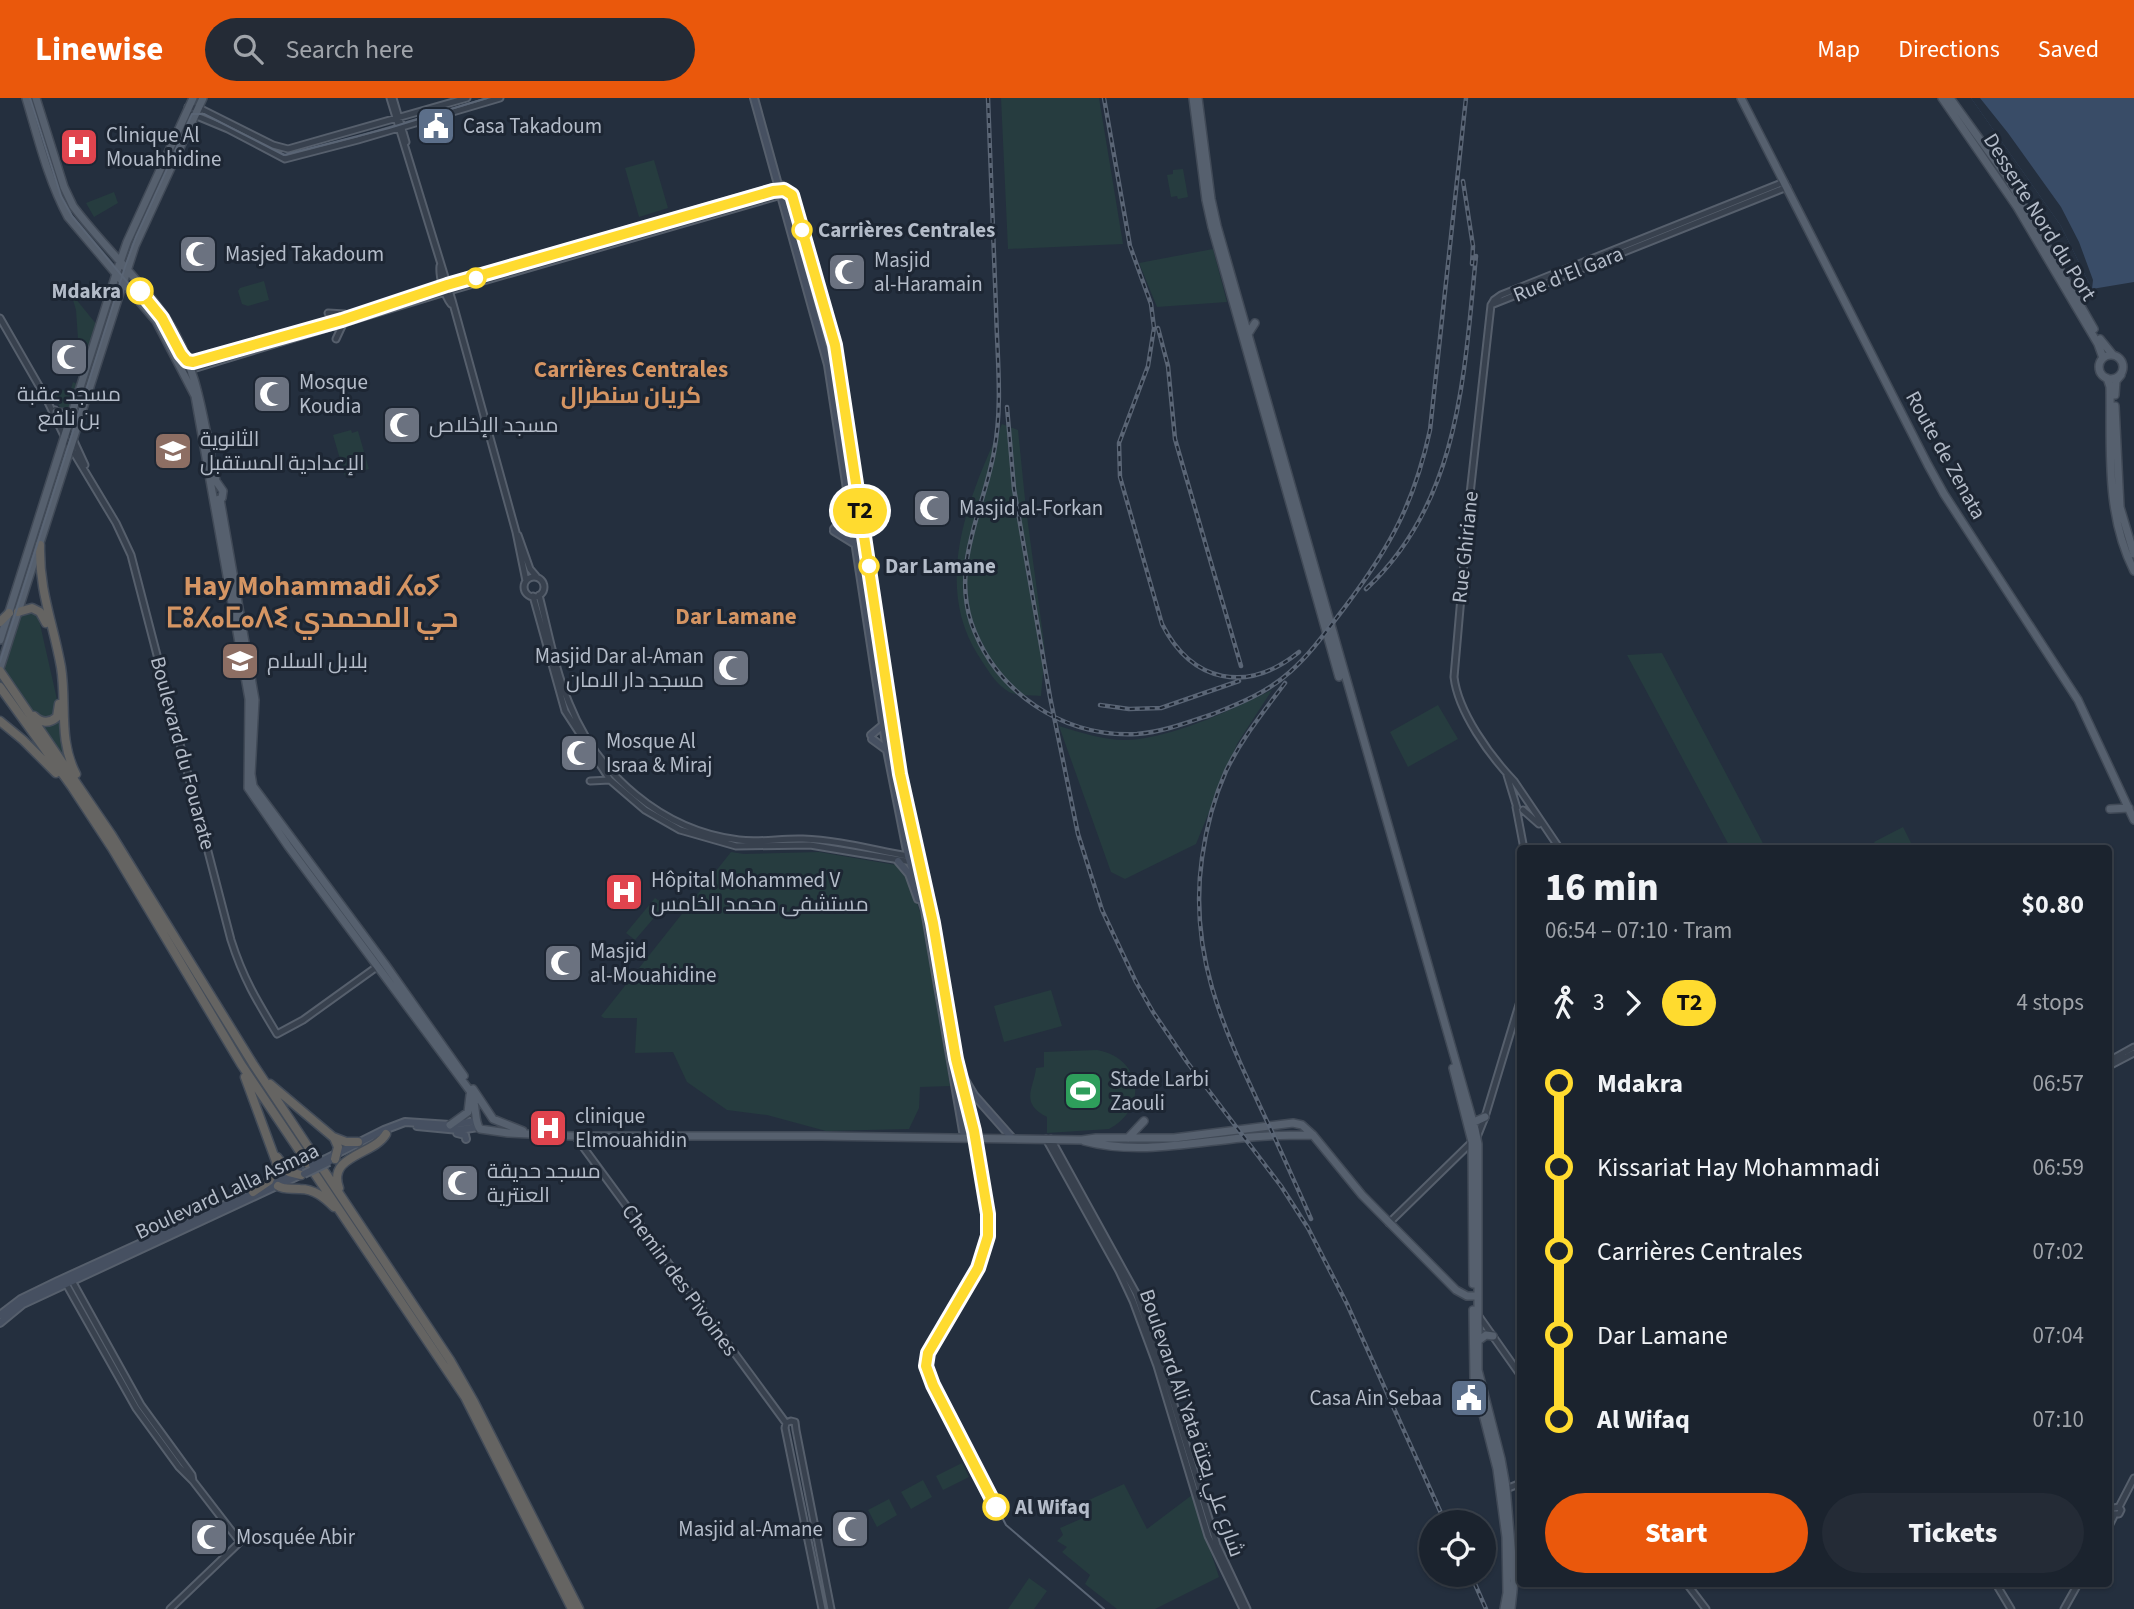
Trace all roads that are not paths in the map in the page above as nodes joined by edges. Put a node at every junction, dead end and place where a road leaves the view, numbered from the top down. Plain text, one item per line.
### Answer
1 (26, 98) edge
2 (36, 98) edge
3 (192, 98) edge
4 (203, 98) edge
5 (392, 98) edge
6 (467, 98) edge
7 (500, 98) edge
8 (754, 98) edge
9 (1195, 98) edge
10 (1741, 98) edge
11 (1942, 98) edge
12 (1950, 98) edge
13 (186, 110) junction
14 (198, 112) junction
15 (398, 119) junction
16 (400, 128) junction
17 (1785, 185) junction
18 (780, 186) junction
19 (783, 195) junction
20 (120, 261) junction
21 (440, 269) junction
22 (127, 271) junction
23 (116, 274) junction
24 (124, 283) junction
25 (445, 283) junction
26 (432, 288) junction
27 (130, 291) junction
28 (447, 291) junction
29 (120, 293) junction
30 (1491, 305) joint
31 (328, 313) dead end
32 (349, 315) junction
33 (0, 318) edge
34 (1255, 323) dead end
35 (344, 324) junction
36 (1248, 334) junction
37 (336, 339) dead end
38 (2113, 355) junction
39 (2103, 358) junction
40 (186, 366) junction
41 (2121, 375) junction
42 (2107, 378) junction
43 (46, 398) junction
44 (74, 410) junction
45 (56, 412) junction
46 (69, 438) junction
47 (77, 457) junction
48 (67, 458) junction
49 (87, 472) junction
50 (216, 494) junction
51 (850, 513) junction
52 (516, 532) junction
53 (855, 544) junction
54 (40, 545) junction
55 (2134, 554) edge
56 (2134, 571) edge
57 (539, 578) junction
58 (526, 581) junction
59 (536, 596) junction
60 (526, 606) dead end
61 (535, 609) junction
62 (14, 610) junction
63 (47, 614) junction
64 (0, 622) edge
65 (0, 640) edge
66 (2, 672) edge
67 (0, 687) edge
68 (15, 692) junction
69 (0, 721) edge
70 (883, 725) junction
71 (887, 750) junction
72 (1507, 775) junction
73 (610, 780) junction
74 (590, 781) dead end
75 (1526, 800) junction
76 (1519, 807) junction
77 (2129, 808) junction
78 (2110, 809) dead end
79 (88, 812) junction
80 (1535, 819) junction
81 (2134, 820) edge
82 (1519, 824) junction
83 (111, 834) junction
84 (1523, 845) edge
85 (1555, 845) edge
86 (1555, 845) edge
87 (915, 859) junction
88 (898, 861) junction
89 (927, 920) junction
90 (378, 966) junction
91 (1517, 1011) edge
92 (2134, 1048) edge
93 (2134, 1053) edge
94 (2112, 1061) edge
95 (2112, 1062) edge
96 (241, 1064) junction
97 (253, 1064) junction
98 (470, 1091) junction
99 (490, 1116) junction
100 (1485, 1117) junction
101 (1144, 1121) dead end
102 (477, 1122) junction
103 (1474, 1122) junction
104 (450, 1125) junction
105 (435, 1128) junction
106 (489, 1129) junction
107 (527, 1133) junction
108 (386, 1134) junction
109 (1313, 1135) junction
110 (575, 1136) junction
111 (333, 1137) junction
112 (964, 1137) junction
113 (1012, 1138) junction
114 (1128, 1138) junction
115 (466, 1139) dead end
116 (1048, 1139) junction
117 (1474, 1139) junction
118 (1082, 1140) junction
119 (358, 1142) junction
120 (275, 1155) junction
121 (332, 1158) junction
122 (300, 1173) junction
123 (276, 1184) junction
124 (253, 1192) junction
125 (345, 1210) junction
126 (1389, 1223) junction
127 (68, 1281) junction
128 (1476, 1297) junction
129 (1475, 1313) junction
130 (0, 1315) edge
131 (0, 1323) edge
132 (1493, 1336) junction
133 (1478, 1342) junction
134 (1517, 1370) edge
135 (786, 1423) junction
136 (796, 1430) junction
137 (788, 1432) junction
138 (2134, 1478) edge
139 (1517, 1485) edge
140 (1506, 1489) junction
141 (2127, 1491) junction
142 (2133, 1500) edge
143 (2112, 1520) edge
144 (1689, 1587) edge
145 (1998, 1587) edge
146 (2076, 1587) edge
147 (170, 1609) edge
148 (572, 1609) edge
149 (579, 1609) edge
150 (822, 1609) edge
151 (831, 1609) edge
152 (1245, 1609) edge
153 (1504, 1609) edge
154 (1511, 1609) edge
155 (1706, 1609) edge
156 (2011, 1609) edge
157 (2064, 1609) edge

1 - 23 main road
2 - 20 main road
3 - 13 main road
4 - 14 main road
5 - 15 street
6 - 15 street
7 - 16 street
8 - 18 main road
9 - 36 main road
9 - 117 main road
10 - 17 main road, Route de Zenata
11 - 39 main road, Desserte Nord du Port
12 - 38 main road, Desserte Nord du Port
13 - 14 street
13 - 20 main road
14 - 15 street
14 - 16 street
14 - 22 main road
15 - 16 street
16 - 21 street
17 - 30 street, Rue d'El Gara
17 - 77 main road, Route de Zenata
18 - 19 main road
18 - 25 street
19 - 28 street
19 - 51 main road
19 - 87 main road
20 - 22 main road
20 - 23 main road
21 - 25 street
21 - 26 street
22 - 24 main road
22 - 40 main road
23 - 24 main road
23 - 44 main road
24 - 27 main road
24 - 29 main road
25 - 26 street
25 - 28 street
26 - 32 street
27 - 29 main road
27 - 40 main road
28 - 35 street
28 - 52 street
29 - 46 main road
30 - 72 street, Rue Ghiriane
31 - 32 street
32 - 40 street
33 - 43 street, Boulevard du Fouarate
34 - 36 main road
35 - 37 street
35 - 40 street
36 - 103 main road
38 - 39 main road
38 - 41 main road
39 - 42 main road
40 - 50 main road
41 - 42 main road
41 - 55 main road
42 - 56 main road
43 - 45 street, Boulevard du Fouarate
43 - 46 street, Boulevard du Fouarate
44 - 45 main road
44 - 46 main road
45 - 46 street, Boulevard du Fouarate
46 - 47 street, Boulevard du Fouarate
46 - 48 main road
46 - 49 street, Boulevard du Fouarate
46 - 62 main road
47 - 48 main road
47 - 49 street, Boulevard du Fouarate
48 - 54 main road
49 - 90 street, Boulevard du Fouarate
50 - 90 main road
50 - 99 main road
51 - 53 main road
51 - 53 main road
52 - 57 street
52 - 58 street
53 - 70 main road
54 - 62 main road
54 - 63 highway
57 - 58 street
57 - 59 street
58 - 59 street
59 - 61 street
59 - 87 street
60 - 61 street
61 - 73 street
62 - 63 highway
62 - 64 highway
62 - 65 main road
62 - 66 main road
62 - 68 highway
63 - 83 highway
66 - 68 highway
67 - 79 highway
68 - 83 highway
69 - 79 highway
70 - 71 main road
70 - 71 main road
71 - 87 main road
72 - 75 street, Rue Ghiriane
72 - 76 street, Rue Ghiriane
73 - 74 street
73 - 88 street
75 - 76 street
75 - 76 street
75 - 85 street, Rue Ghiriane
76 - 80 street
76 - 82 street, Rue Ghiriane
77 - 78 main road
77 - 81 main road, Route de Zenata
79 - 96 highway
80 - 82 street
80 - 86 street
82 - 84 street, Rue Ghiriane
83 - 97 highway
87 - 88 street
87 - 89 main road
87 - 113 main road
88 - 89 main road
89 - 112 main road
90 - 98 main road
91 - 100 street
92 - 94 street
93 - 95 street
96 - 120 highway
96 - 125 highway
97 - 111 highway
97 - 125 highway
98 - 102 main road
98 - 104 main road
99 - 102 main road
99 - 106 main road
99 - 107 main road
100 - 103 main road
100 - 117 street
101 - 114 main road
102 - 104 main road, Boulevard Lalla Asmaa
102 - 105 main road, Boulevard Lalla Asmaa
102 - 106 main road
103 - 117 main road
104 - 119 main road, Boulevard Lalla Asmaa
105 - 108 main road, Boulevard Lalla Asmaa
105 - 115 main road
106 - 107 main road
107 - 110 main road
108 - 121 main road, Boulevard Lalla Asmaa
108 - 125 highway
109 - 114 main road
109 - 118 main road
109 - 126 main road
110 - 112 main road
110 - 135 street, Chemin des Pivoines
111 - 119 highway
111 - 121 highway
112 - 113 main road
113 - 116 main road
114 - 118 main road
116 - 118 main road
116 - 152 street, Boulevard Ali Yata شارع علي يعتة
117 - 126 street
117 - 128 main road
119 - 121 main road, Boulevard Lalla Asmaa
120 - 122 highway
120 - 124 highway
121 - 122 main road, Boulevard Lalla Asmaa, bridge
122 - 123 main road, Boulevard Lalla Asmaa
123 - 124 main road, Boulevard Lalla Asmaa
123 - 125 highway
123 - 127 main road, Boulevard Lalla Asmaa
124 - 127 main road, Boulevard Lalla Asmaa
125 - 148 highway
125 - 149 highway
126 - 128 main road
127 - 130 main road, Boulevard Lalla Asmaa
127 - 131 main road, Boulevard Lalla Asmaa
127 - 147 street
128 - 129 main road
129 - 132 street
129 - 133 main road
129 - 153 main road
132 - 133 main road
132 - 134 street
133 - 140 main road
135 - 136 street
135 - 137 street
136 - 137 street
136 - 151 street
137 - 150 street
138 - 141 street
139 - 140 street
140 - 154 main road
141 - 142 street
141 - 143 street
144 - 155 street
145 - 156 street
146 - 157 street

